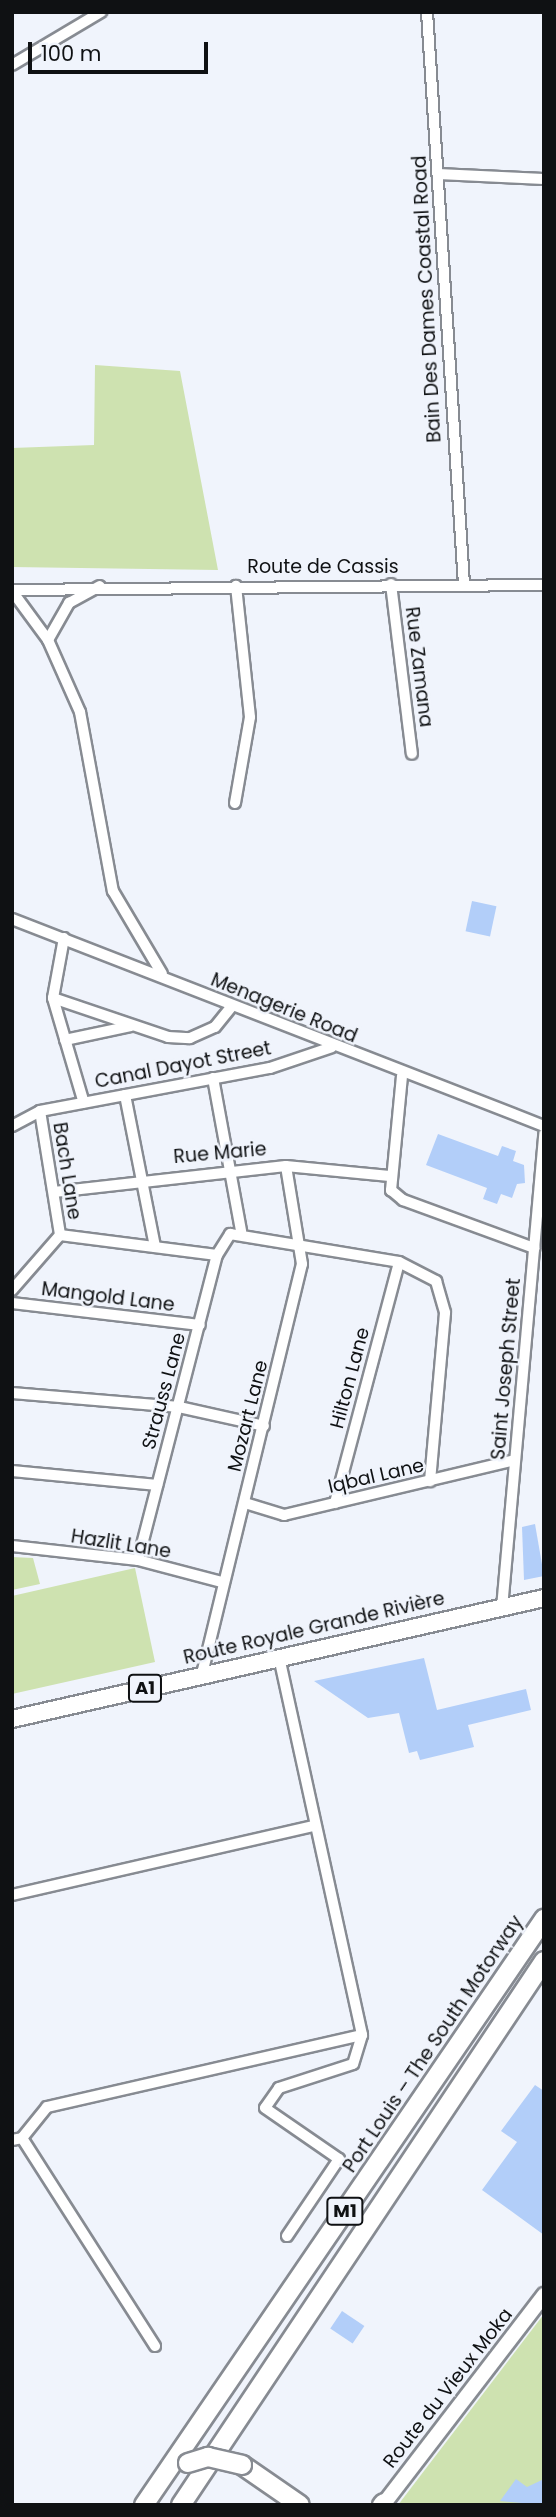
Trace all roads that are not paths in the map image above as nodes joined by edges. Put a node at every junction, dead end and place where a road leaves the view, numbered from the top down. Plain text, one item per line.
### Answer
1 (101, 12) edge
2 (426, 12) edge
3 (12, 65) edge
4 (438, 174) junction
5 (544, 179) edge
6 (391, 584) junction
7 (464, 584) junction
8 (103, 585) junction
9 (544, 585) edge
10 (236, 586) junction
11 (12, 590) edge
12 (48, 640) junction
13 (412, 754) dead end
14 (235, 803) dead end
15 (12, 919) edge
16 (64, 938) junction
17 (162, 974) junction
18 (53, 998) junction
19 (232, 1006) junction
20 (134, 1026) junction
21 (65, 1040) junction
22 (331, 1047) junction
23 (402, 1076) junction
24 (213, 1079) junction
25 (125, 1095) junction
26 (84, 1103) junction
27 (40, 1111) junction
28 (12, 1126) edge
29 (544, 1126) edge
30 (544, 1134) edge
31 (286, 1166) junction
32 (230, 1169) junction
33 (390, 1176) junction
34 (141, 1179) junction
35 (54, 1192) junction
36 (235, 1233) junction
37 (60, 1235) junction
38 (303, 1242) junction
39 (155, 1247) junction
40 (534, 1248) junction
41 (217, 1255) junction
42 (399, 1262) junction
43 (12, 1290) edge
44 (12, 1303) edge
45 (200, 1325) junction
46 (12, 1393) edge
47 (179, 1407) junction
48 (264, 1426) junction
49 (515, 1460) junction
50 (12, 1471) edge
51 (430, 1481) junction
52 (157, 1485) junction
53 (245, 1503) junction
54 (335, 1503) junction
55 (12, 1546) edge
56 (138, 1560) junction
57 (222, 1582) junction
58 (544, 1598) edge
59 (502, 1608) junction
60 (279, 1657) junction
61 (202, 1674) junction
62 (12, 1719) edge
63 (313, 1826) junction
64 (12, 1895) edge
65 (544, 1919) edge
66 (544, 1961) edge
67 (362, 2035) junction
68 (17, 2139) edge
69 (287, 2236) dead end
70 (544, 2295) edge
71 (155, 2346) dead end
72 (383, 2504) edge
73 (144, 2505) edge
74 (156, 2505) edge
75 (181, 2505) edge
76 (300, 2505) edge

1 - 3 street
2 - 4 street, Bain Des Dames Coastal Road
4 - 5 street
4 - 7 street, Bain Des Dames Coastal Road
6 - 7 street, Route de Cassis
6 - 10 street, Route de Cassis
6 - 13 street, Rue Zamana
7 - 9 street, Route de Cassis
8 - 10 street, Route de Cassis
8 - 11 street, Route de Cassis
8 - 12 street
10 - 14 street
11 - 12 street
12 - 17 street
15 - 16 street, Menagerie Road
16 - 17 street, Menagerie Road
16 - 18 street
17 - 19 street, Menagerie Road
18 - 20 street
18 - 21 street
19 - 20 street
19 - 22 street, Menagerie Road
20 - 21 street
21 - 26 street
22 - 23 street, Menagerie Road
22 - 24 street, Canal Dayot Street
23 - 29 street, Menagerie Road
23 - 33 street
24 - 25 street, Canal Dayot Street
24 - 32 street
25 - 26 street, Canal Dayot Street
25 - 34 street
26 - 27 street, Canal Dayot Street
27 - 28 street, Canal Dayot Street
27 - 35 street, Bach Lane
30 - 40 street, Saint Joseph Street
31 - 32 street, Rue Marie
31 - 33 street, Rue Marie
31 - 38 street, Mozart Lane
32 - 34 street, Rue Marie
32 - 36 street
33 - 40 street
34 - 35 street, Rue Marie
34 - 39 street
35 - 37 street, Bach Lane
36 - 38 street
36 - 41 street, Strauss Lane
37 - 39 street
37 - 43 street
38 - 42 street
38 - 48 street, Mozart Lane
39 - 41 street
40 - 49 street, Saint Joseph Street
41 - 45 street, Strauss Lane
42 - 51 street
42 - 54 street, Hilton Lane
44 - 45 street, Mangold Lane
45 - 47 street, Strauss Lane
46 - 47 street
47 - 48 street
47 - 52 street, Strauss Lane
48 - 53 street, Mozart Lane
49 - 51 street, Iqbal Lane
49 - 59 street, Saint Joseph Street
50 - 52 street
51 - 54 street, Iqbal Lane
52 - 56 street, Strauss Lane
53 - 54 street, Iqbal Lane
53 - 57 street, Mozart Lane
55 - 56 street, Hazlit Lane
56 - 57 street, Hazlit Lane
57 - 61 street, Mozart Lane
58 - 59 main road, Route Royale Grande Rivière / A1
59 - 60 main road, Route Royale Grande Rivière / A1
60 - 61 main road, Route Royale Grande Rivière / A1
60 - 63 street
61 - 62 main road, Route Royale Grande Rivière / A1
63 - 64 street
63 - 67 street
65 - 73 highway, Port Louis – The South Motorway / M1
66 - 75 highway, M1
67 - 68 street
67 - 69 street
68 - 71 street
70 - 72 main road, Route du Vieux Moka
74 - 76 highway, bridge

